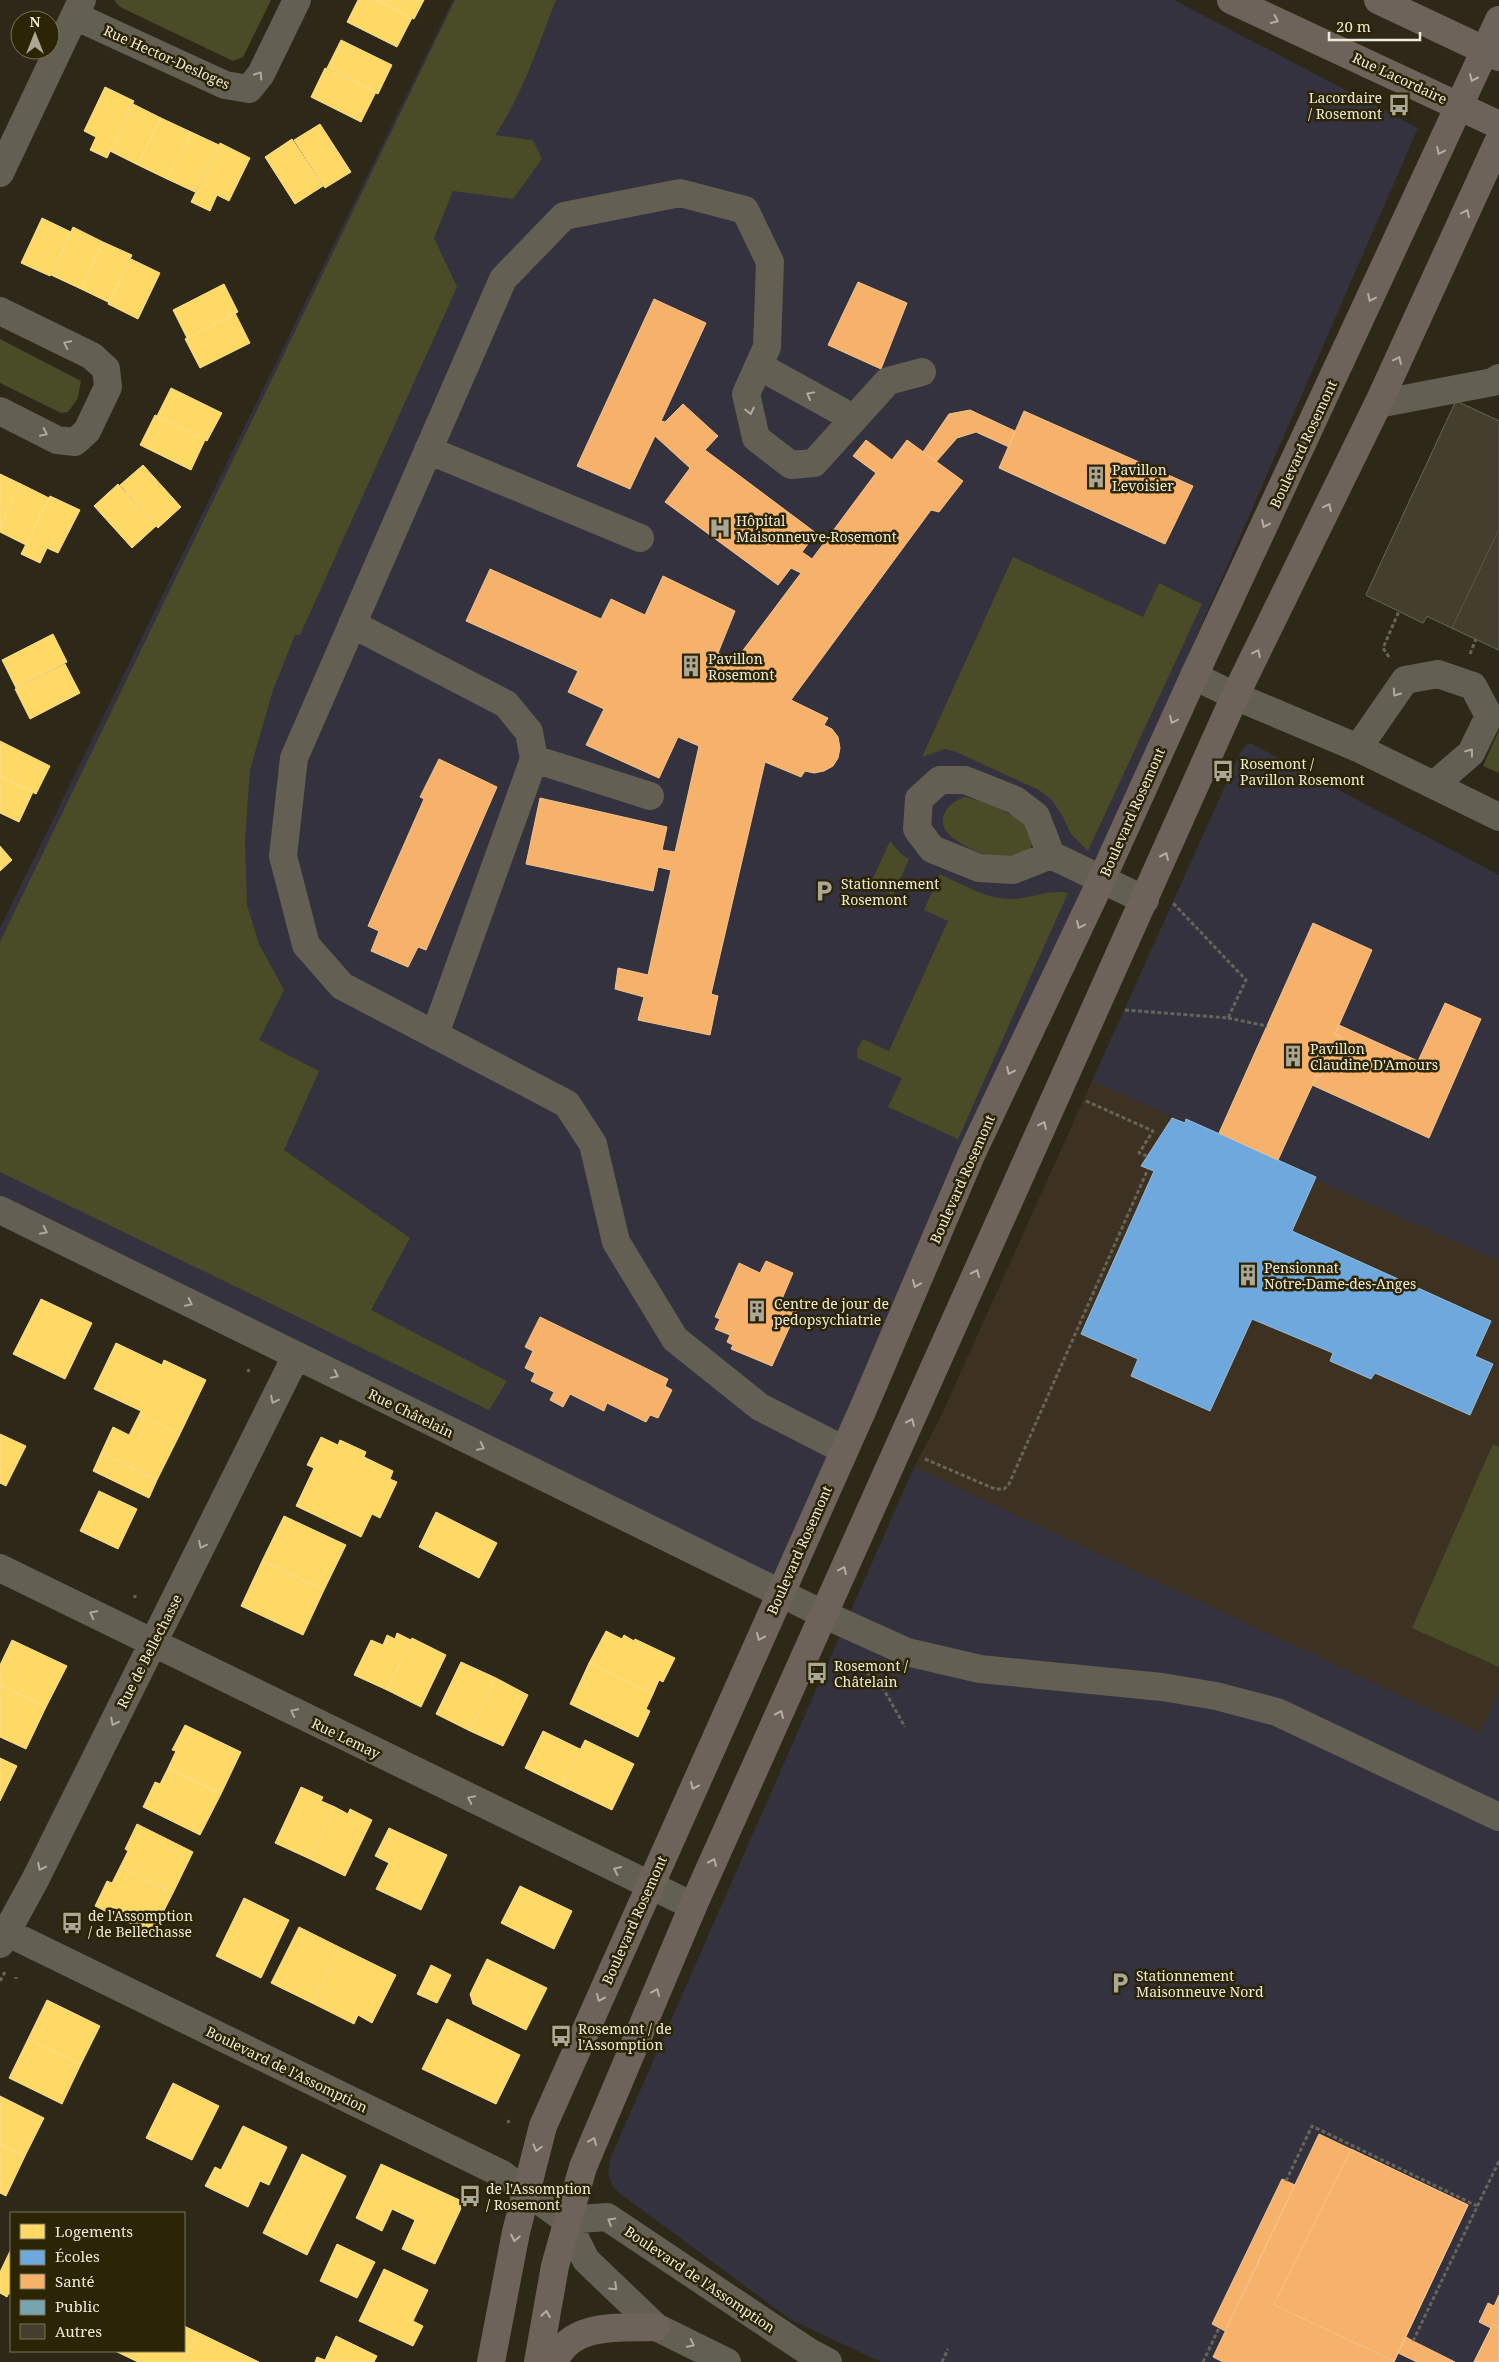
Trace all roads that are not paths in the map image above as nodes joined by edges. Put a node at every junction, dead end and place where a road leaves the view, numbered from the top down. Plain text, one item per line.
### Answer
1 (297, 0) edge
2 (1231, 0) edge
3 (1378, 0) edge
4 (79, 8) edge
5 (1499, 20) edge
6 (1492, 54) edge
7 (1460, 106) junction
8 (1499, 125) edge
9 (1499, 140) edge
10 (0, 173) edge
11 (0, 311) edge
12 (759, 366) junction
13 (922, 372) dead end
14 (1499, 378) edge
15 (1378, 404) junction
16 (0, 411) edge
17 (853, 418) junction
18 (428, 450) junction
19 (640, 538) dead end
20 (352, 624) junction
21 (1194, 676) junction
22 (1235, 696) junction
23 (1358, 748) junction
24 (534, 758) junction
25 (1434, 785) junction
26 (650, 796) dead end
27 (1499, 817) edge
28 (1051, 855) junction
29 (1101, 881) junction
30 (1157, 899) junction
31 (435, 1034) junction
32 (0, 1210) edge
33 (296, 1356) junction
34 (844, 1450) junction
35 (0, 1568) edge
36 (780, 1593) junction
37 (823, 1614) junction
38 (153, 1643) junction
39 (1499, 1817) edge
40 (650, 1885) junction
41 (692, 1906) junction
42 (2, 1935) edge
43 (525, 2190) junction
44 (566, 2220) junction
45 (656, 2327) junction
46 (492, 2362) edge
47 (538, 2362) edge
48 (554, 2362) edge
49 (727, 2362) edge
50 (828, 2362) edge

4 -> 1 street, Rue Hector-Desloges
2 -> 7 main road, Rue Lacordaire
3 - 6 main road
4 - 10 street
5 - 6 main road, Boulevard Rosemont
6 -> 7 main road, Boulevard Rosemont
7 - 8 main road, Rue Lacordaire
7 -> 21 main road, Boulevard Rosemont
15 -> 9 main road
16 -> 11 street
17 -> 12 street
12 -> 17 street
12 - 18 street
13 - 17 street
14 - 15 street
22 -> 15 main road
18 - 19 street
18 - 20 street
20 - 24 street
20 - 31 street
21 - 22 street
21 -> 29 main road, Boulevard Rosemont
22 - 23 street
30 -> 22 main road
23 - 25 street
25 -> 23 street
24 - 26 street
24 - 31 street
25 - 27 street
28 - 28 street
28 - 29 street
29 - 30 street
29 -> 34 main road, Boulevard Rosemont
37 -> 30 main road
31 - 34 street
32 -> 33 street, Rue Châtelain
33 -> 36 street, Rue Châtelain
33 -> 38 street, Rue de Bellechasse
34 - 36 main road, Boulevard Rosemont
38 -> 35 street, Rue Lemay
36 - 37 street, Rue Châtelain
36 -> 40 main road, Boulevard Rosemont
37 - 39 street, Rue Châtelain
41 -> 37 main road
40 -> 38 street, Rue Lemay
38 -> 42 street, Rue de Bellechasse
40 - 41 street, Rue Lemay
40 -> 43 main road, Boulevard Rosemont
44 -> 41 main road
42 - 43 street, Boulevard de l'Assomption
43 - 44 street, Boulevard de l'Assomption
43 -> 46 main road, Boulevard Rosemont
44 -> 45 street, Boulevard de l'Assomption
47 -> 44 main road
50 -> 44 street, Boulevard de l'Assomption
45 - 48 main road
45 -> 49 street, Boulevard de l'Assomption

